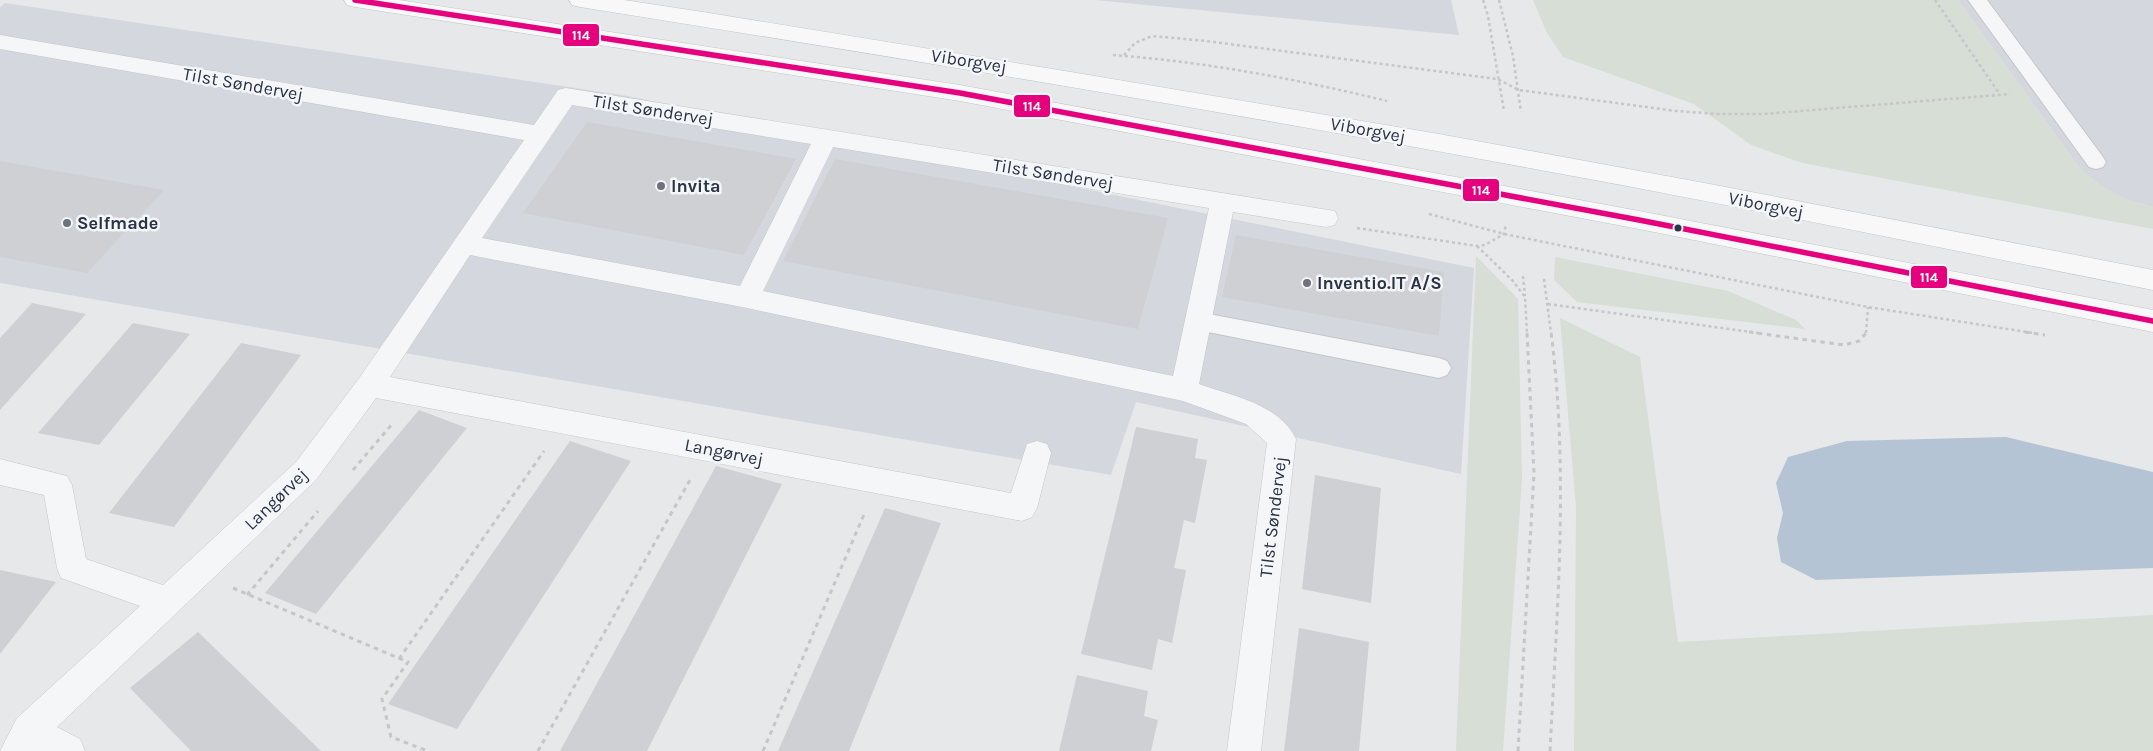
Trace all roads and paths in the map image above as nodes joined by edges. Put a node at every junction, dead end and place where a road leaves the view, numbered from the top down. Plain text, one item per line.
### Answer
1 (355, 0) edge
2 (580, 0) edge
3 (1483, 0) edge
4 (1499, 0) edge
5 (1935, 0) edge
6 (1977, 0) edge
7 (0, 42) edge
8 (1124, 56) dead end
9 (1197, 63) dead end
10 (1195, 72) dead end
11 (1497, 79) junction
12 (1519, 90) junction
13 (1504, 110) dead end
14 (1521, 112) dead end
15 (539, 134) junction
16 (826, 138) junction
17 (2096, 162) dead end
18 (1223, 202) junction
19 (1326, 218) joint
20 (1506, 224) dead end
21 (1504, 234) junction
22 (464, 244) junction
23 (1477, 246) junction
24 (1523, 276) dead end
25 (1544, 279) dead end
26 (2153, 280) edge
27 (1526, 297) junction
28 (747, 298) junction
29 (1548, 304) junction
30 (1868, 307) junction
31 (1198, 321) junction
32 (2153, 321) edge
33 (2051, 336) dead end
34 (1440, 368) dead end
35 (370, 385) junction
36 (1184, 390) junction
37 (565, 422) junction
38 (707, 449) junction
39 (1037, 453) dead end
40 (0, 472) edge
41 (878, 481) junction
42 (198, 572) junction
43 (168, 601) junction
44 (399, 659) junction
45 (23, 741) edge
46 (68, 751) edge
47 (428, 751) edge
48 (538, 751) edge
49 (763, 751) edge
50 (1244, 751) edge
51 (1518, 751) edge
52 (1550, 751) edge

1 - 32 main road, Viborgvej
2 - 26 main road, Viborgvej
3 - 11 path
4 - 12 path
5 - 12 path
6 - 17 lane
7 - 15 street, Tilst Søndervej
8 - 11 path
9 - 10 path
11 - 12 path
11 - 13 path
12 - 14 path
15 - 16 street, Tilst Søndervej
15 - 22 street, Langørvej
16 - 18 street, Tilst Søndervej
16 - 28 street
18 - 19 street, Tilst Søndervej
18 - 31 street
19 - 23 path
20 - 21 path
21 - 23 path
21 - 30 path
22 - 28 street, Tilst Søndervej
22 - 35 street, Langørvej
23 - 27 path
24 - 27 path
25 - 29 path
27 - 51 path
28 - 36 street, Tilst Søndervej
29 - 30 path
29 - 52 path
30 - 33 path
31 - 34 lane
31 - 36 street
35 - 37 street, Langørvej
35 - 42 street, Langørvej
36 - 50 street, Tilst Søndervej
37 - 38 street, Langørvej
37 - 44 path
38 - 41 street, Langørvej
38 - 48 path
39 - 41 street, Langørvej
40 - 43 street
41 - 49 path
42 - 43 street, Langørvej
42 - 44 path
43 - 45 street, Langørvej
44 - 47 path
45 - 46 street, Langørvej

